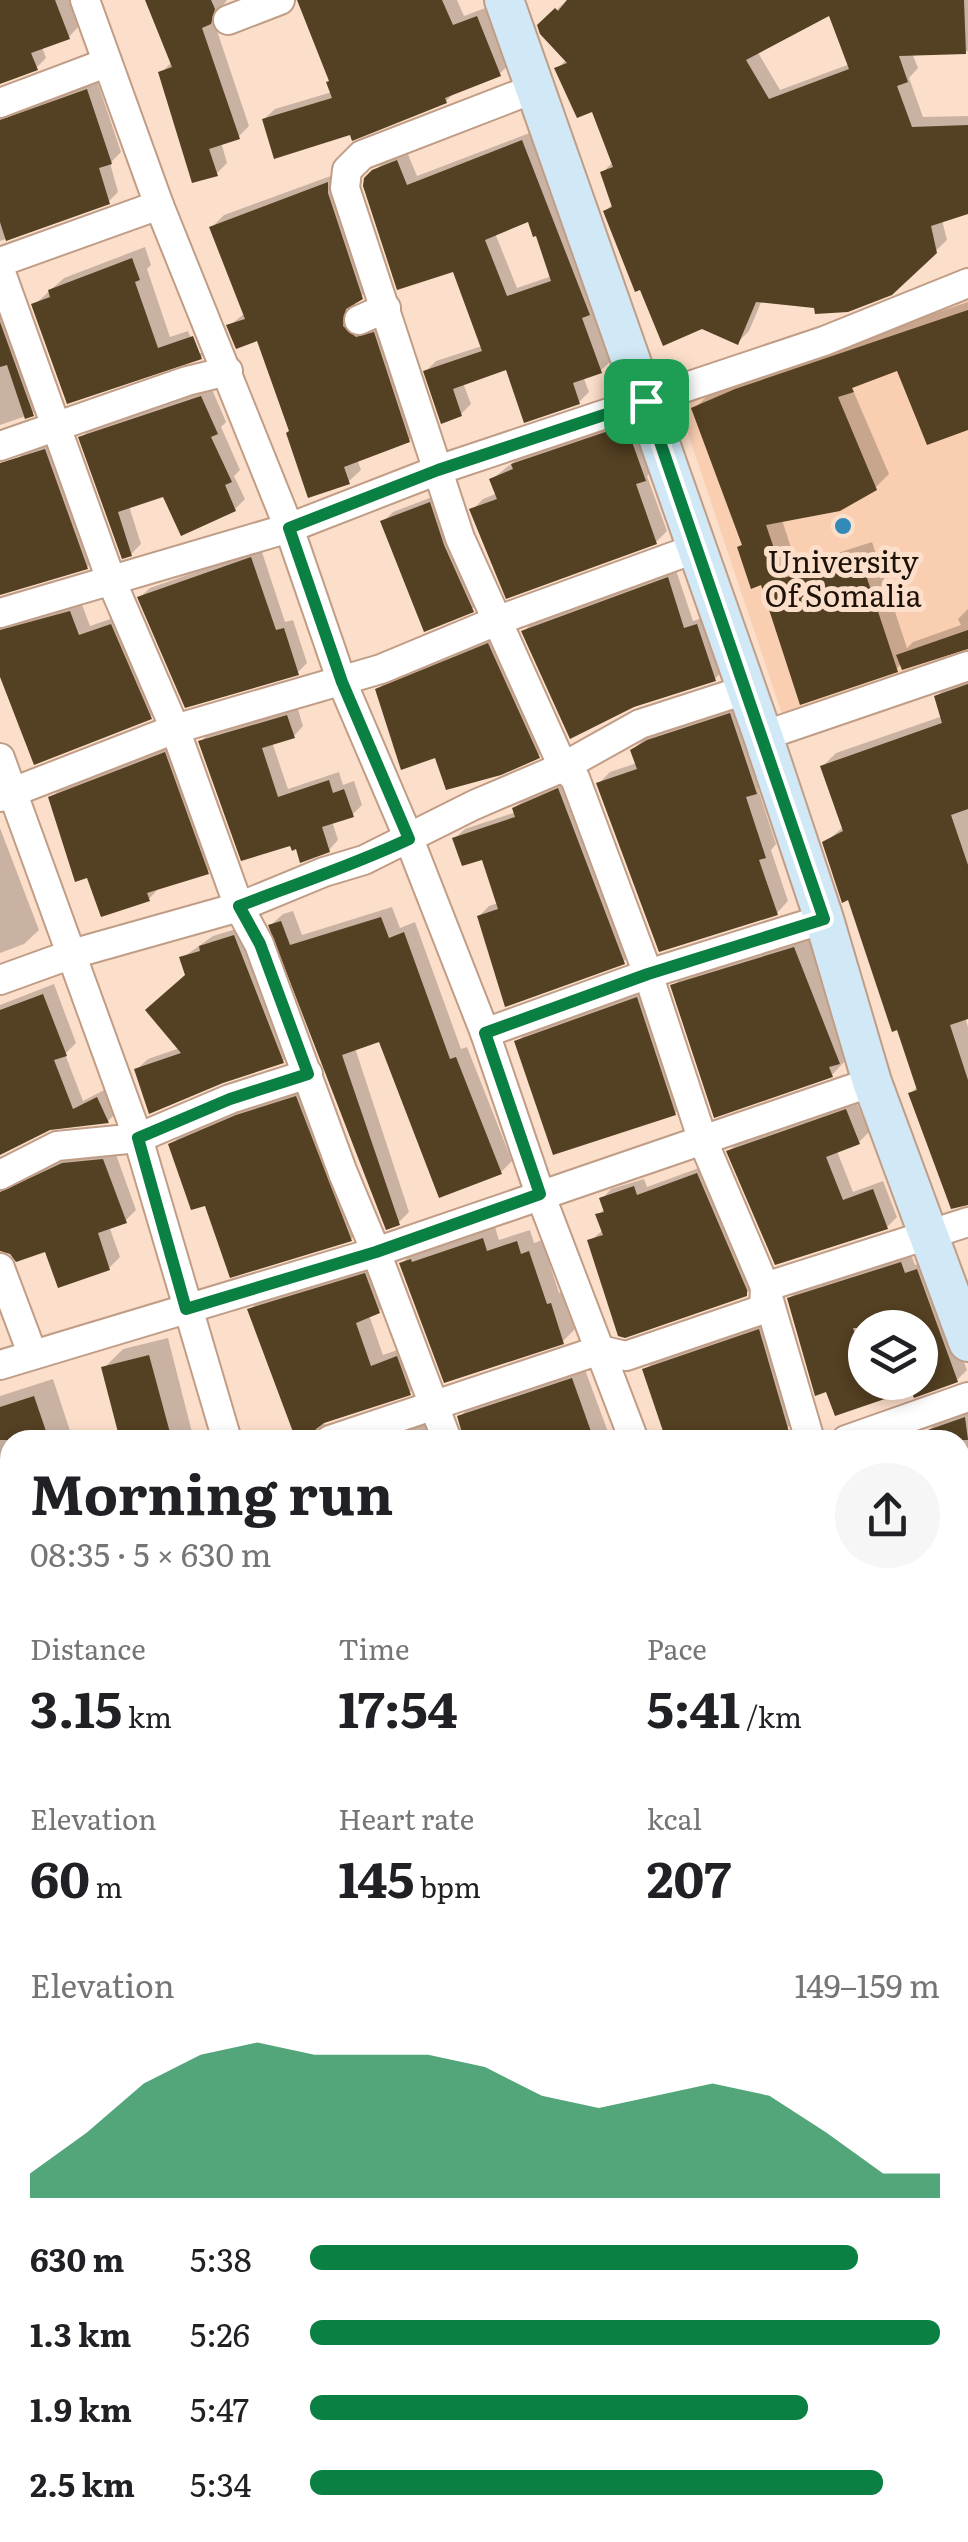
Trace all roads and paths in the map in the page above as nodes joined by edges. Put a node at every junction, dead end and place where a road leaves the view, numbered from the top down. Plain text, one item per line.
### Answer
1 (85, 0) edge
2 (280, 0) edge
3 (504, 0) edge
4 (228, 20) dead end
5 (106, 63) junction
6 (534, 89) junction
7 (0, 103) edge
8 (159, 205) junction
9 (0, 262) edge
10 (0, 270) edge
11 (968, 284) edge
12 (386, 308) junction
13 (359, 320) dead end
14 (228, 371) junction
15 (646, 401) junction
16 (55, 426) junction
17 (0, 446) edge
18 (438, 470) junction
19 (289, 528) junction
20 (697, 548) junction
21 (111, 580) junction
22 (0, 613) edge
23 (498, 620) junction
24 (968, 666) edge
25 (342, 682) junction
26 (746, 690) junction
27 (175, 729) junction
28 (763, 736) junction
29 (0, 758) edge
30 (562, 767) junction
31 (6, 795) edge
32 (409, 839) junction
33 (239, 906) junction
34 (824, 919) junction
35 (72, 954) junction
36 (648, 974) junction
37 (0, 980) edge
38 (485, 1033) junction
39 (308, 1074) junction
40 (872, 1082) junction
41 (138, 1138) junction
42 (704, 1141) junction
43 (0, 1175) edge
44 (540, 1194) junction
45 (968, 1222) edge
46 (927, 1238) junction
47 (376, 1252) junction
48 (0, 1268) edge
49 (766, 1287) junction
50 (186, 1309) junction
51 (968, 1342) edge
52 (600, 1350) junction
53 (32, 1354) junction
54 (0, 1365) edge
55 (968, 1397) edge
56 (434, 1405) junction
57 (224, 1430) edge
58 (360, 1430) edge
59 (443, 1430) edge
60 (630, 1430) edge
61 (807, 1430) edge
62 (874, 1430) edge

1 - 5 street
2 - 4 street
3 - 6 street
5 - 7 street
5 - 8 street
6 - 12 street
6 - 15 street
8 - 9 street
8 - 14 street
10 - 16 street
11 - 15 street
12 - 13 street
12 - 18 street
14 - 16 street
14 - 19 street
15 - 18 street
15 - 20 street
16 - 17 street
16 - 21 street
18 - 19 street
18 - 23 street
19 - 21 street
19 - 25 street
20 - 23 street
20 - 26 street
21 - 22 street
21 - 27 street
23 - 25 street
23 - 30 street
24 - 28 street
25 - 27 street
25 - 32 street
26 - 28 street
26 - 30 street
27 - 31 street
27 - 33 street
28 - 34 street
29 - 31 street
30 - 32 street
30 - 36 street
31 - 35 street
32 - 33 street
32 - 38 street
33 - 35 street
33 - 39 street
34 - 36 street
34 - 40 street
35 - 37 street
35 - 41 street
36 - 38 street
36 - 42 street
38 - 44 street
39 - 41 street
39 - 47 street
40 - 42 street
40 - 46 street
41 - 43 street
41 - 50 street
42 - 44 street
42 - 49 street
44 - 47 street
44 - 52 street
45 - 46 street
46 - 49 street
46 - 51 street
47 - 50 street
47 - 56 street
48 - 53 street
49 - 52 street
49 - 61 street
50 - 53 street
50 - 57 street
52 - 56 street
52 - 60 street
53 - 54 street
55 - 62 street
56 - 58 street
56 - 59 street

